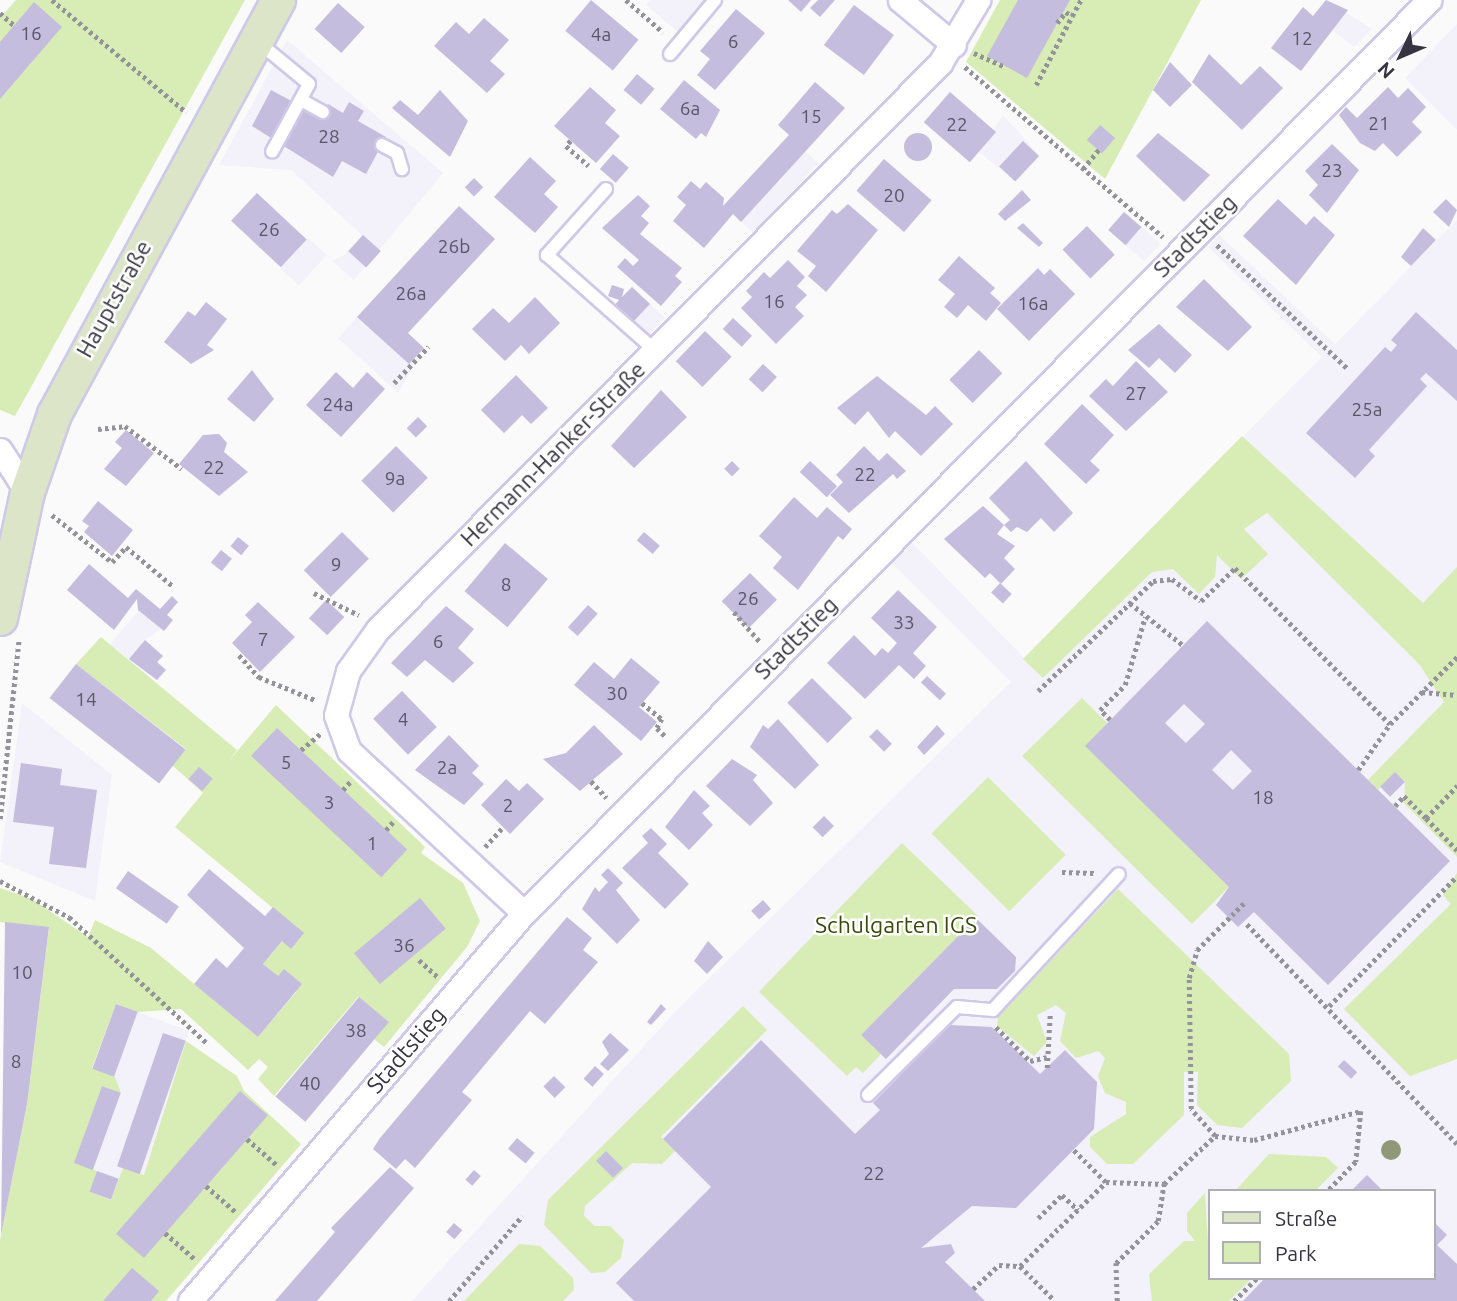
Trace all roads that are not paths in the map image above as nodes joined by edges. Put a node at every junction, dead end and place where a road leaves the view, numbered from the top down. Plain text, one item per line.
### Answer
1 (278, 0) edge
2 (715, 0) edge
3 (900, 0) edge
4 (978, 0) edge
5 (1429, 0) edge
6 (257, 41) junction
7 (954, 45) junction
8 (674, 49) road end
9 (301, 100) junction
10 (323, 112) dead end
11 (383, 145) dead end
12 (272, 152) dead end
13 (402, 169) dead end
14 (606, 189) dead end
15 (656, 351) junction
16 (0, 450) edge
17 (35, 503) junction
18 (10, 622) edge
19 (1119, 874) dead end
20 (524, 913) junction
21 (868, 1095) dead end
22 (190, 1301) edge

1 - 6 main road, Hauptstraße
2 - 8 lane
3 - 7 street
4 - 7 street, Hermann-Hanker-Straße
5 - 20 street, Stadtstieg
6 - 9 lane
6 - 17 main road, Hauptstraße
7 - 15 street, Hermann-Hanker-Straße
9 - 10 lane
9 - 12 lane
11 - 13 lane
14 - 15 lane
15 - 20 street, Hermann-Hanker-Straße
16 - 17 street
17 - 18 main road, Hauptstraße
19 - 21 lane
20 - 22 street, Stadtstieg

